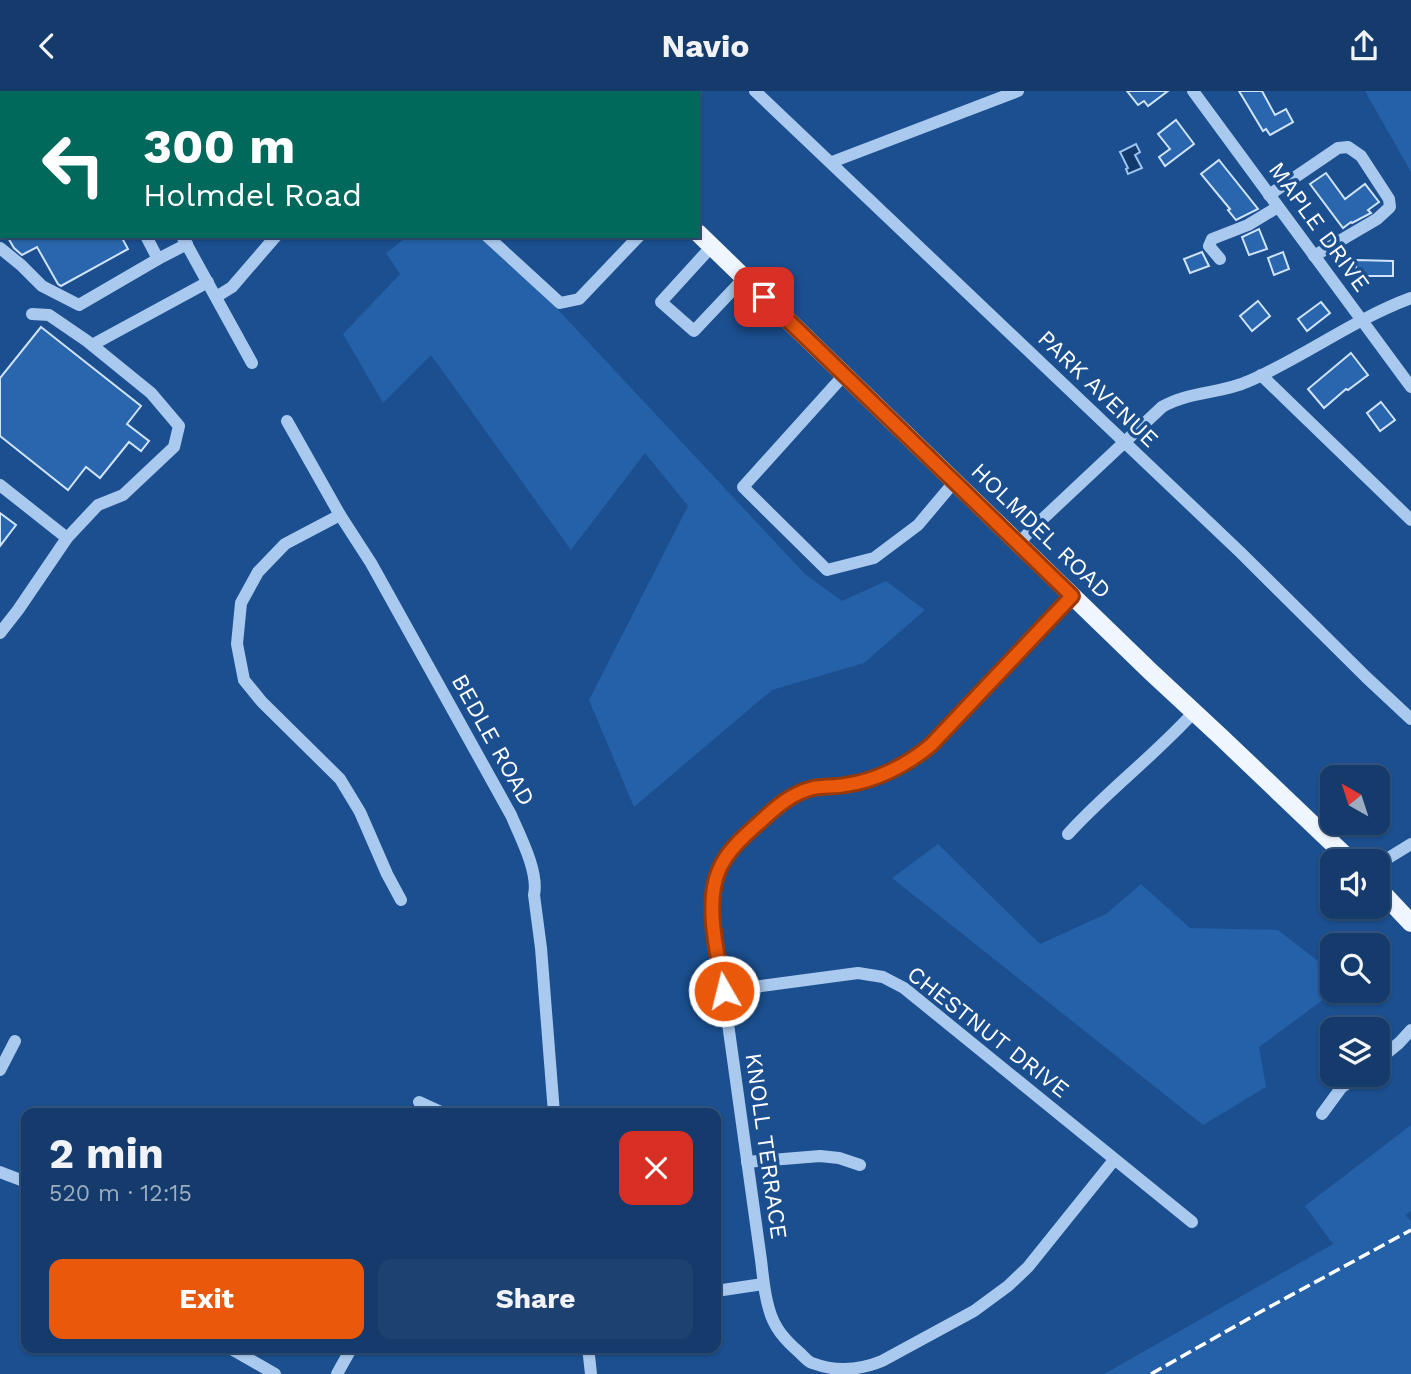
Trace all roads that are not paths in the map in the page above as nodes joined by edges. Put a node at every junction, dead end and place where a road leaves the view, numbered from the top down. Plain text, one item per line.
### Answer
1 (755, 91) edge
2 (1018, 91) edge
3 (1193, 91) edge
4 (832, 162) junction
5 (1269, 195) junction
6 (1278, 207) junction
7 (700, 235) edge
8 (147, 238) edge
9 (274, 238) edge
10 (492, 238) edge
11 (637, 238) edge
12 (184, 240) edge
13 (712, 246) junction
14 (0, 248) edge
15 (1314, 256) junction
16 (158, 259) junction
17 (1220, 259) dead end
18 (744, 278) junction
19 (208, 282) junction
20 (216, 297) junction
21 (1411, 298) edge
22 (32, 314) dead end
23 (1363, 321) junction
24 (92, 345) junction
25 (252, 363) dead end
26 (845, 375) junction
27 (1261, 375) junction
28 (1411, 387) edge
29 (287, 421) dead end
30 (1123, 442) junction
31 (955, 481) junction
32 (0, 485) edge
33 (340, 515) junction
34 (1411, 520) edge
35 (67, 538) junction
36 (1019, 543) junction
37 (1072, 596) junction
38 (0, 633) edge
39 (1192, 712) junction
40 (1411, 719) edge
41 (1068, 834) dead end
42 (1411, 844) edge
43 (1338, 849) edge
44 (1390, 857) edge
45 (401, 900) dead end
46 (1390, 901) edge
47 (1411, 923) edge
48 (724, 991) junction
49 (1411, 1030) edge
50 (15, 1041) dead end
51 (1390, 1050) edge
52 (0, 1070) edge
53 (1342, 1087) edge
54 (419, 1102) dead end
55 (432, 1108) edge
56 (554, 1108) edge
57 (1322, 1114) dead end
58 (1114, 1160) junction
59 (747, 1162) junction
60 (860, 1165) dead end
61 (0, 1172) edge
62 (21, 1180) edge
63 (1192, 1222) dead end
64 (763, 1284) junction
65 (721, 1290) edge
66 (238, 1353) edge
67 (349, 1353) edge
68 (589, 1353) edge
69 (808, 1368) edge
70 (275, 1374) edge
71 (337, 1374) edge
72 (591, 1374) edge

1 - 4 street, PARK AVENUE
2 - 4 street
3 - 5 street, MAPLE DRIVE
4 - 30 street, PARK AVENUE
5 - 6 street, MAPLE DRIVE
5 - 15 street
6 - 15 street, MAPLE DRIVE
6 - 17 street
7 - 13 main road, HOLMDEL ROAD
8 - 16 street
9 - 20 street
10 - 11 street
12 - 16 street
12 - 19 street
13 - 18 main road, HOLMDEL ROAD
13 - 18 street
14 - 16 street
15 - 23 street, MAPLE DRIVE
18 - 26 main road, HOLMDEL ROAD
19 - 20 street
19 - 24 street
20 - 25 street
21 - 23 street
22 - 24 street
23 - 27 street
23 - 28 street, MAPLE DRIVE
24 - 35 street
26 - 31 main road, HOLMDEL ROAD
26 - 31 street
27 - 30 street
27 - 34 street
29 - 33 street, BEDLE ROAD
30 - 36 street
30 - 40 street, PARK AVENUE
31 - 36 main road, HOLMDEL ROAD
32 - 35 street
33 - 45 street
33 - 56 street, BEDLE ROAD
35 - 38 street
36 - 37 main road, HOLMDEL ROAD
37 - 39 main road, HOLMDEL ROAD
37 - 48 street, KNOLL TERRACE
39 - 41 street
39 - 43 main road, HOLMDEL ROAD
42 - 44 street
46 - 47 main road
48 - 58 street, CHESTNUT DRIVE
48 - 59 street, KNOLL TERRACE
49 - 51 street
50 - 52 street
53 - 57 street
54 - 55 street
58 - 63 street, CHESTNUT DRIVE
58 - 69 street, KNOLL TERRACE
59 - 60 street
59 - 64 street, KNOLL TERRACE
61 - 62 street
64 - 65 street
64 - 69 street, KNOLL TERRACE
66 - 70 street
67 - 71 street
68 - 72 street

